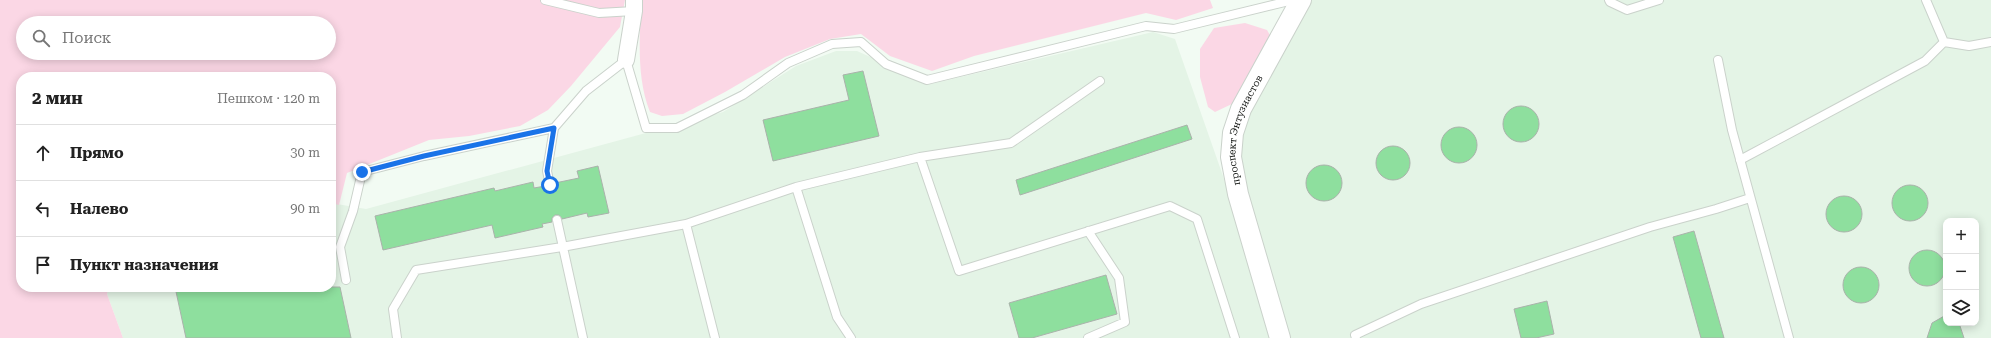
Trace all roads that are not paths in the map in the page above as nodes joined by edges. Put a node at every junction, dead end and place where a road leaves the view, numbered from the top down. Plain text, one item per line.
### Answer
1 (545, 0) edge
2 (1609, 0) edge
3 (1659, 0) edge
4 (1926, 0) edge
5 (1300, 2) edge
6 (634, 6) edge
7 (1944, 42) junction
8 (1991, 42) edge
9 (626, 60) junction
10 (1718, 60) dead end
11 (1100, 81) dead end
12 (554, 128) junction
13 (920, 158) junction
14 (1740, 160) junction
15 (550, 185) dead end
16 (796, 187) junction
17 (1750, 198) junction
18 (557, 220) dead end
19 (686, 224) junction
20 (1088, 231) junction
21 (562, 247) junction
22 (346, 280) dead end
23 (397, 338) edge
24 (583, 338) edge
25 (715, 338) edge
26 (851, 338) edge
27 (1088, 338) edge
28 (1236, 338) edge
29 (1280, 338) edge
30 (1356, 338) edge
31 (1789, 338) edge

1 - 6 lane
2 - 3 lane
4 - 7 lane
5 - 9 lane
5 - 29 street, проспект Энтузиастов
6 - 9 street
7 - 8 lane
7 - 14 lane
9 - 12 lane
10 - 14 lane
11 - 13 lane
12 - 15 lane
12 - 22 lane
13 - 16 lane
13 - 20 lane
14 - 17 lane
16 - 19 lane
16 - 26 lane
17 - 30 lane
17 - 31 lane
18 - 21 lane
19 - 21 lane
19 - 25 lane
20 - 27 lane
20 - 28 lane
21 - 23 lane
21 - 24 lane

